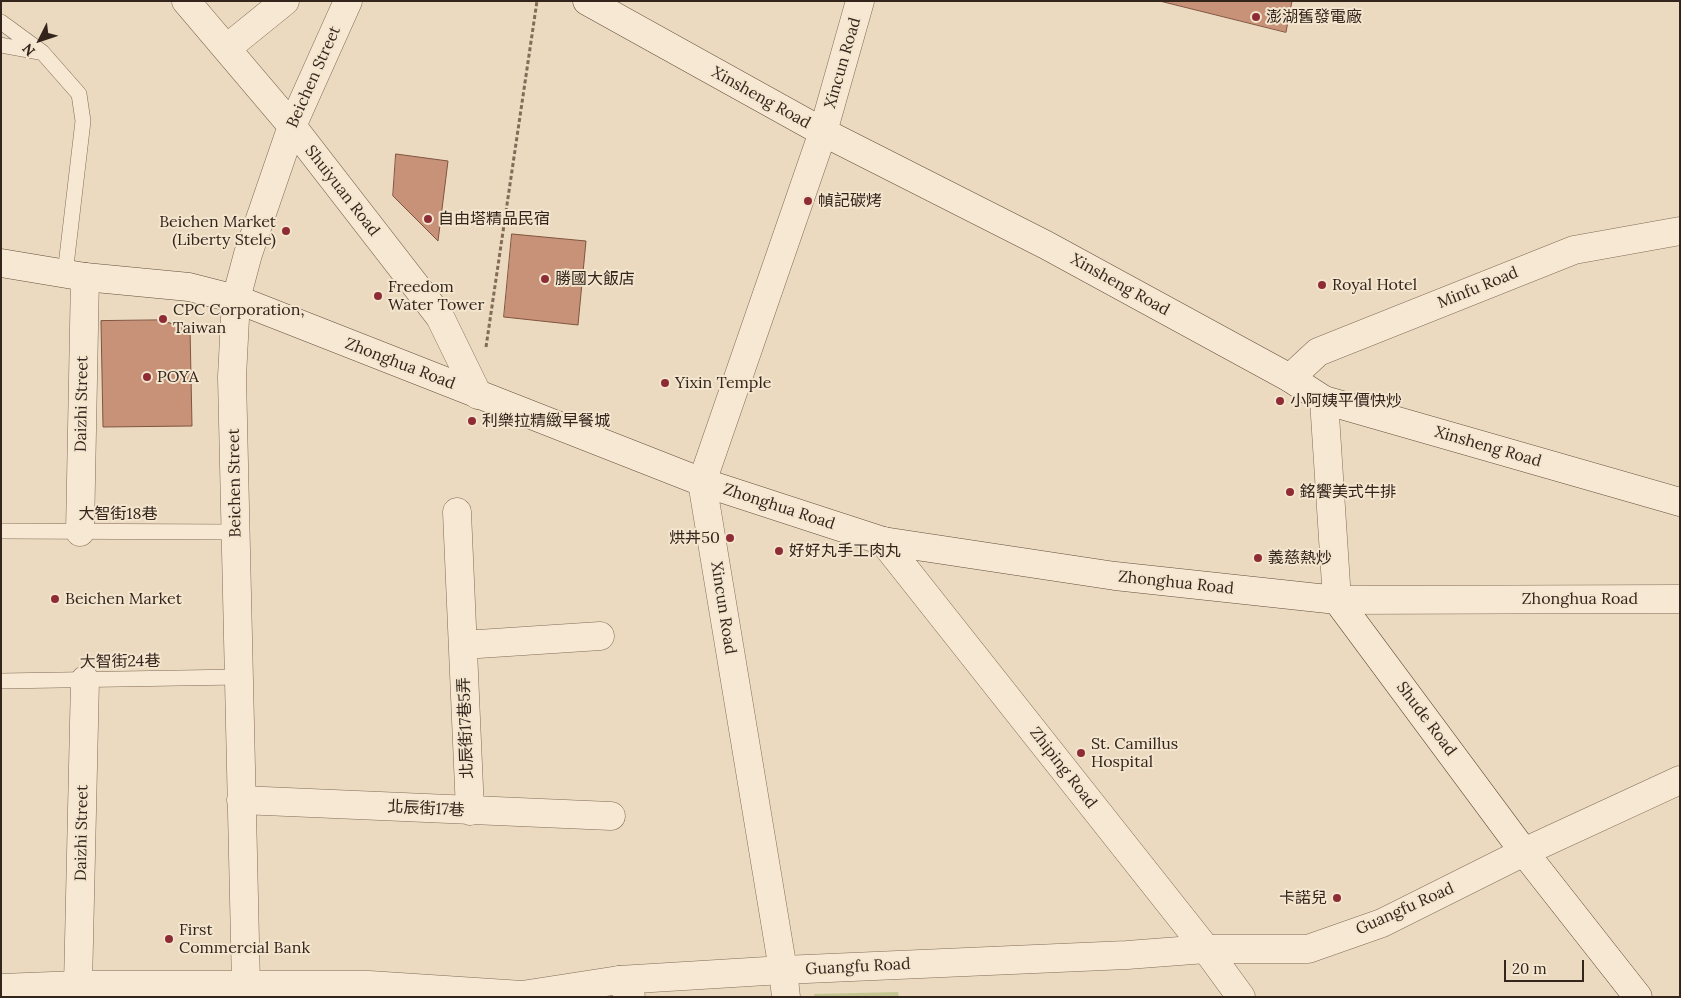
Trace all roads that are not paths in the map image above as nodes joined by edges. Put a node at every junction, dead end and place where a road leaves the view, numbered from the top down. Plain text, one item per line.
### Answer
1 (186, 1) edge
2 (284, 1) edge
3 (348, 1) edge
4 (587, 1) edge
5 (860, 1) edge
6 (1, 22) edge
7 (1, 45) edge
8 (227, 48) junction
9 (42, 52) junction
10 (292, 126) junction
11 (823, 132) junction
12 (1680, 231) edge
13 (1, 263) edge
14 (75, 275) junction
15 (236, 299) junction
16 (1290, 378) junction
17 (478, 395) junction
18 (1324, 400) junction
19 (702, 482) junction
20 (1680, 502) edge
21 (457, 512) dead end
22 (1, 531) edge
23 (80, 532) junction
24 (236, 532) junction
25 (883, 541) junction
26 (1680, 599) edge
27 (1337, 600) junction
28 (600, 636) dead end
29 (463, 645) junction
30 (239, 677) junction
31 (85, 680) junction
32 (1, 681) edge
33 (1680, 780) edge
34 (242, 800) junction
35 (470, 811) junction
36 (611, 816) dead end
37 (1524, 852) junction
38 (1206, 949) junction
39 (783, 970) junction
40 (78, 985) junction
41 (246, 985) junction
42 (1, 988) edge
43 (625, 988) edge
44 (520, 996) edge
45 (786, 997) edge
46 (1242, 997) edge
47 (1638, 997) edge

1 - 8 street, Shuiyuan Road
2 - 8 street
3 - 10 street, Beichen Street
4 - 11 street, Xinsheng Road
5 - 11 street, Xincun Road
6 - 9 lane
7 - 9 lane
8 - 10 street, Shuiyuan Road
9 - 14 lane
10 - 15 street, Beichen Street
10 - 17 street, Shuiyuan Road
11 - 16 street, Xinsheng Road
11 - 19 street, Xincun Road
12 - 16 street, Minfu Road
13 - 14 street, Zhonghua Road
14 - 15 street, Zhonghua Road
14 - 23 street, Daizhi Street
15 - 17 street, Zhonghua Road
15 - 24 street, Beichen Street
16 - 18 street, Xinsheng Road
17 - 19 street, Zhonghua Road
18 - 20 street, Xinsheng Road
18 - 27 street
19 - 25 street, Zhonghua Road
19 - 39 street, Xincun Road
21 - 29 street, 北辰街17巷5弄
22 - 23 lane, 大智街18巷
23 - 24 lane, 大智街18巷
24 - 30 street, Beichen Street
25 - 27 street, Zhonghua Road
25 - 38 street, Zhiping Road
26 - 27 street, Zhonghua Road
27 - 37 street, Shude Road
28 - 29 street
29 - 35 street, 北辰街17巷5弄
30 - 31 lane, 大智街24巷
30 - 34 street, Beichen Street
31 - 32 lane, 大智街24巷
31 - 40 street, Daizhi Street
33 - 37 street, Guangfu Road
34 - 35 street, 北辰街17巷
34 - 41 street, Beichen Street
35 - 36 street, 北辰街17巷
37 - 38 street, Guangfu Road
37 - 47 street, Shude Road
38 - 39 street, Guangfu Road
38 - 46 street, Zhiping Road
39 - 43 street, Guangfu Road
39 - 45 street, Xincun Road
40 - 41 street, Guangfu Road
40 - 42 street, Guangfu Road
41 - 44 street, Guangfu Road
43 - 44 street, Guangfu Road

